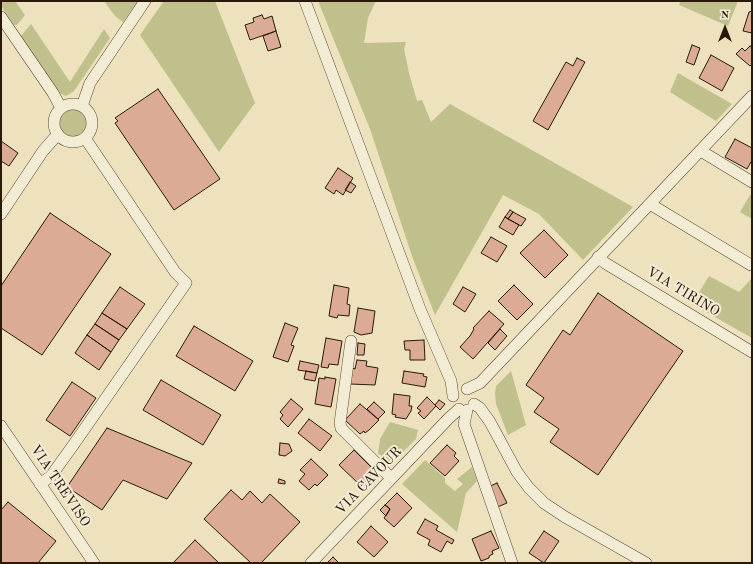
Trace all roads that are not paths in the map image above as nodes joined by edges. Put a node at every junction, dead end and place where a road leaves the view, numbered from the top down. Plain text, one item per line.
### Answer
1 (145, 1) edge
2 (305, 1) edge
3 (1, 17) edge
4 (752, 96) edge
5 (82, 106) junction
6 (61, 108) junction
7 (58, 134) junction
8 (85, 138) junction
9 (701, 151) junction
10 (752, 182) edge
11 (650, 204) junction
12 (1, 214) edge
13 (598, 258) junction
14 (751, 265) dead end
15 (351, 341) dead end
16 (752, 352) edge
17 (464, 399) junction
18 (1, 426) edge
19 (391, 478) junction
20 (40, 484) junction
21 (94, 563) edge
22 (311, 563) edge
23 (512, 563) edge
24 (646, 563) edge

1 - 5 street
2 - 17 street
3 - 6 street
4 - 9 street
5 - 6 street
5 - 8 street
6 - 7 street
7 - 8 street
7 - 12 street
8 - 20 street
9 - 10 street
9 - 11 street
11 - 13 street
11 - 14 street
13 - 16 street, VIA TIRINO
13 - 17 street
15 - 19 street
17 - 19 street, VIA CAVOUR
17 - 23 street
17 - 24 street
18 - 20 street, VIA TREVISO
19 - 22 street, VIA CAVOUR
20 - 21 street, VIA TREVISO

